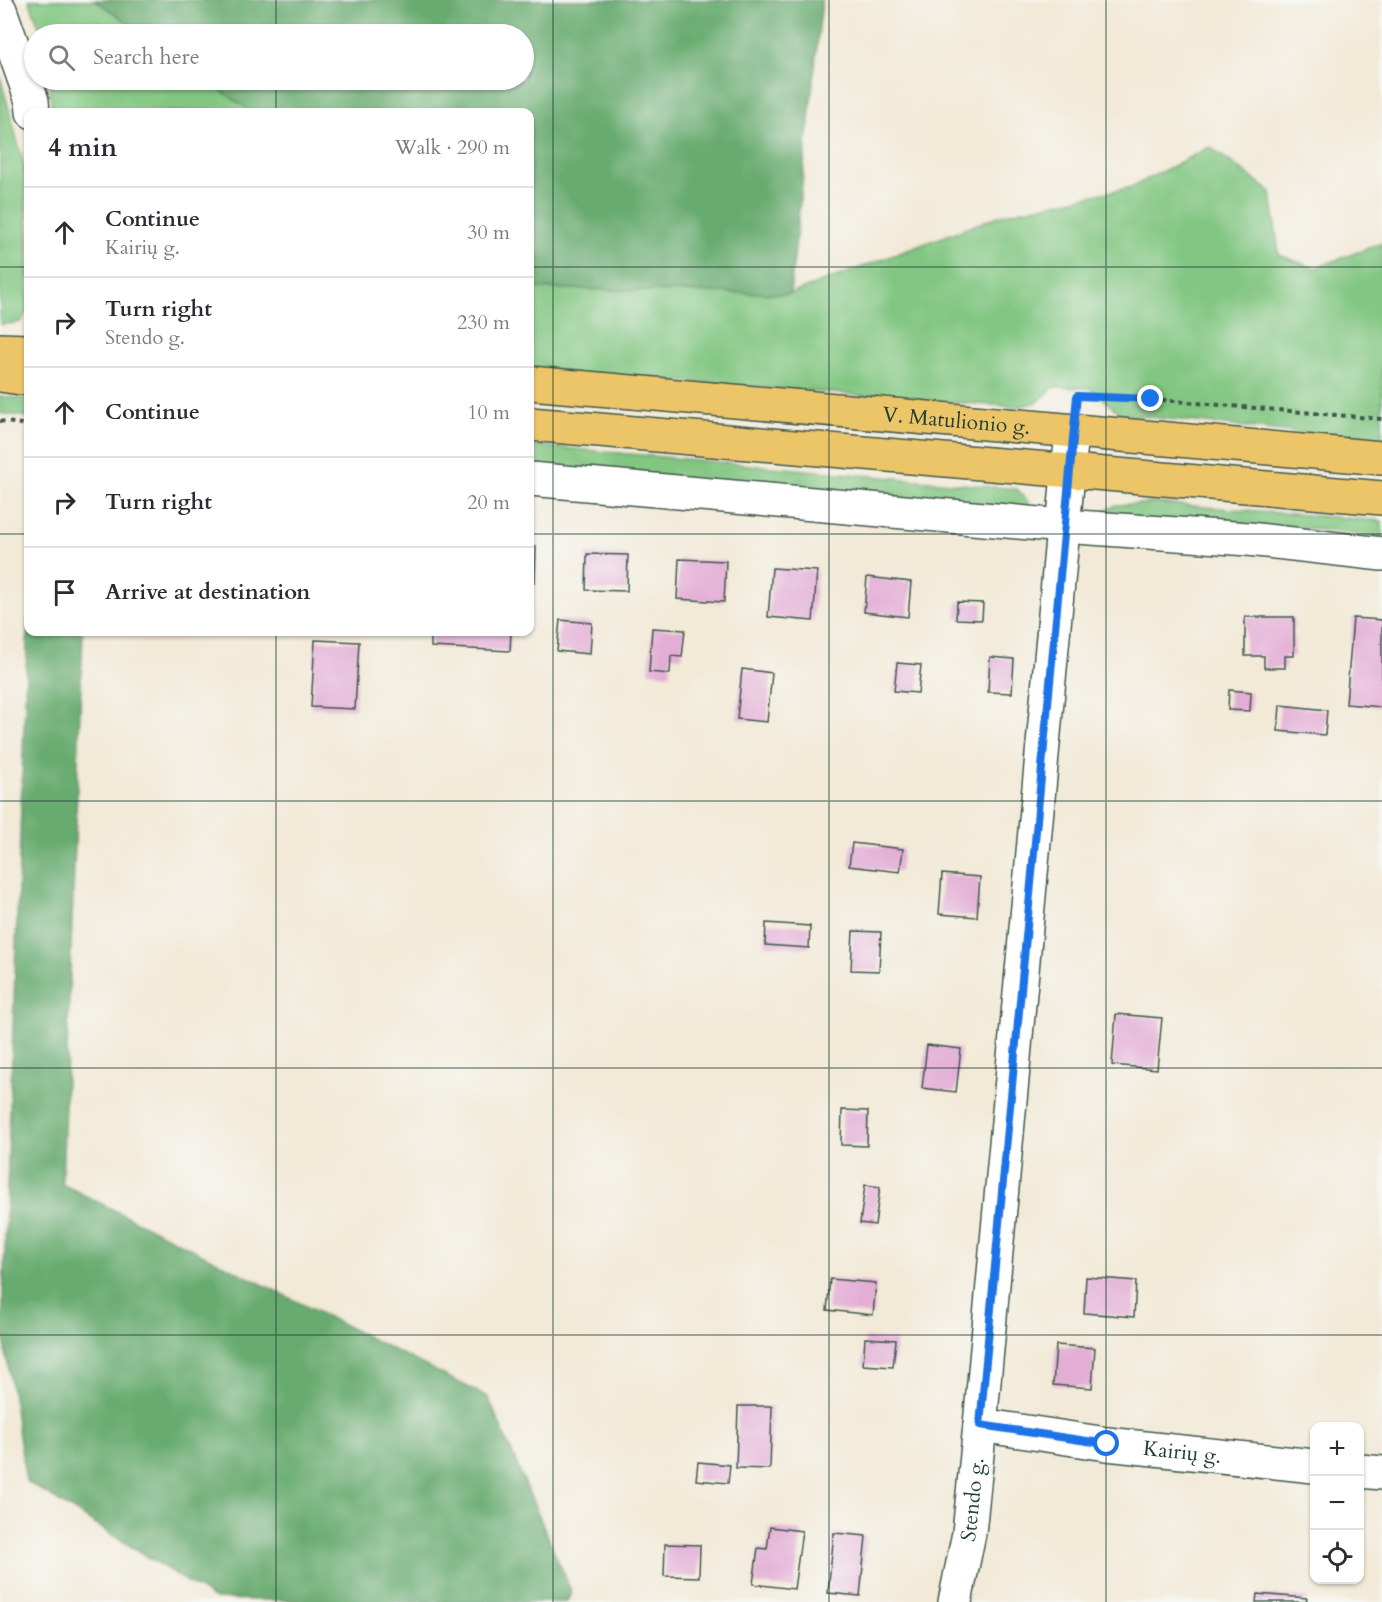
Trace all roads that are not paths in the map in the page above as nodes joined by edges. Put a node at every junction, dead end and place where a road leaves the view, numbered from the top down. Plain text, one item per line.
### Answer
1 (0, 10) edge
2 (24, 78) edge
3 (28, 90) edge
4 (33, 108) edge
5 (0, 350) edge
6 (24, 351) edge
7 (0, 375) edge
8 (24, 378) edge
9 (534, 383) edge
10 (534, 424) edge
11 (1072, 430) junction
12 (1382, 458) edge
13 (1068, 471) junction
14 (534, 479) edge
15 (1382, 498) edge
16 (1063, 526) junction
17 (1382, 554) edge
18 (980, 1425) junction
19 (1310, 1466) edge
20 (1364, 1471) edge
21 (1382, 1473) edge
22 (955, 1602) edge

1 - 2 street
3 - 4 street
5 - 6 highway
7 - 8 highway
9 - 11 highway, V. Matulionio g.
10 - 13 highway, V. Matulionio g.
11 - 12 highway, V. Matulionio g.
11 - 13 street, Stendo g.
13 - 15 highway, V. Matulionio g.
13 - 16 street, Stendo g.
14 - 16 street
16 - 17 street
16 - 18 street, Stendo g.
18 - 19 street, Kairių g.
18 - 22 street, Stendo g.
20 - 21 street

